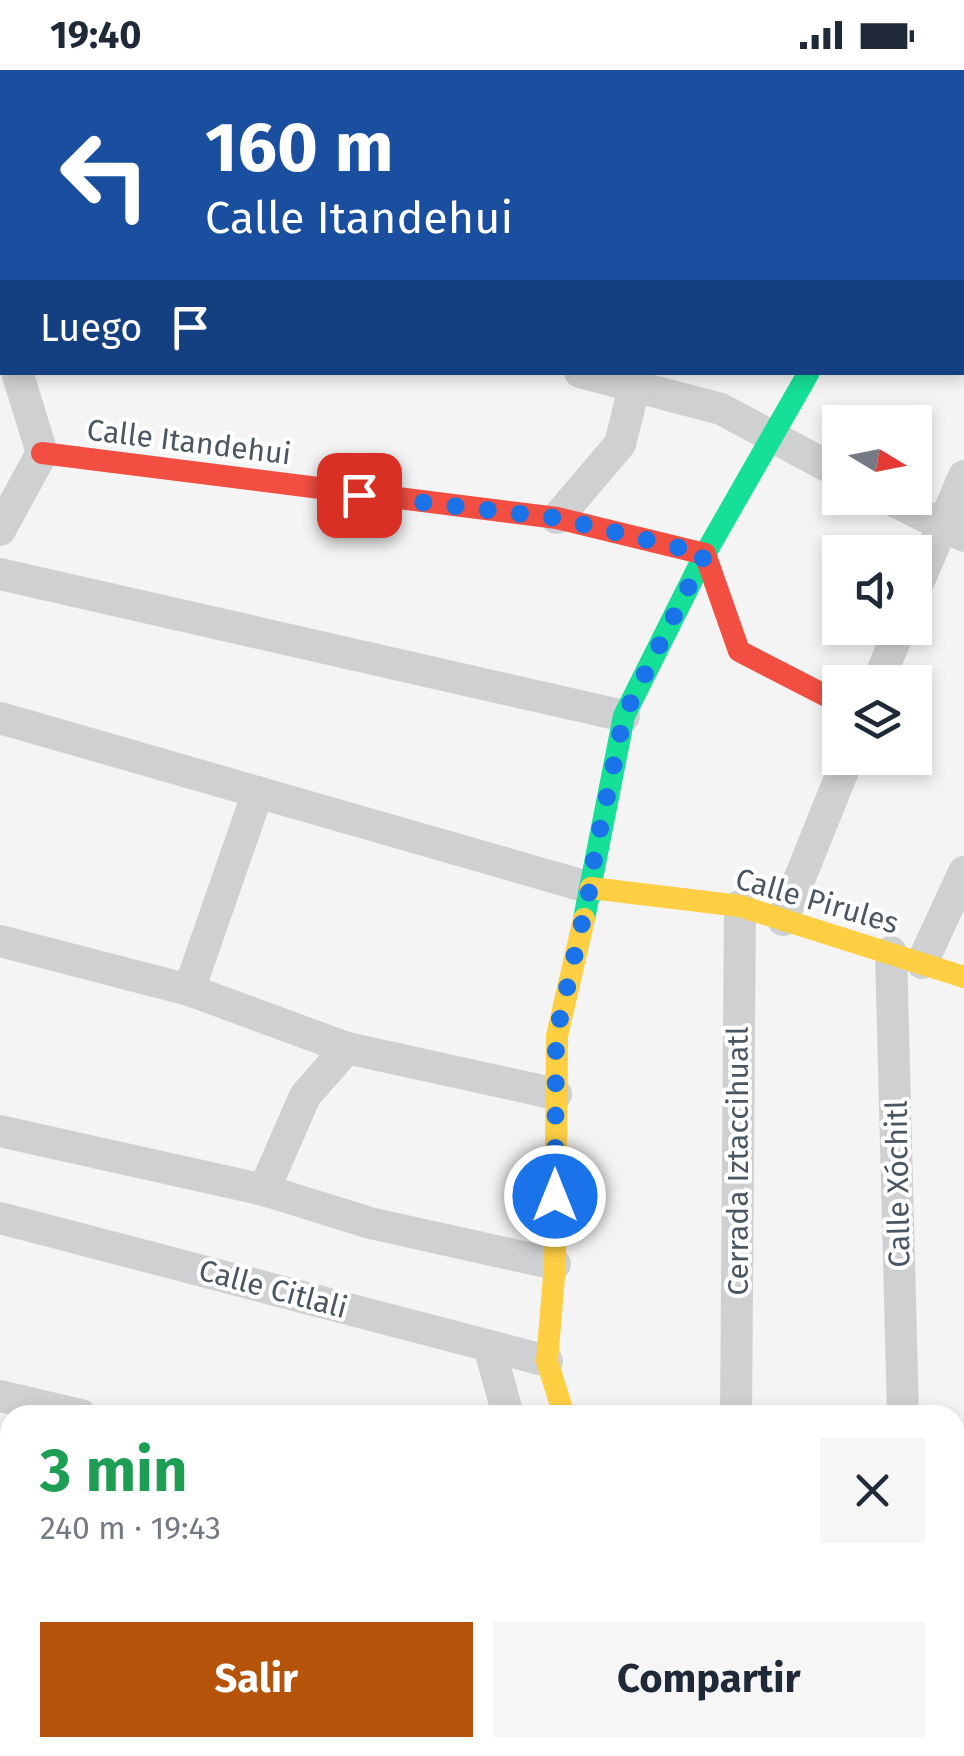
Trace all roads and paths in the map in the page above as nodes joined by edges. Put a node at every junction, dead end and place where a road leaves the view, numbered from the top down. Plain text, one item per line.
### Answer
1 (18, 375) edge
2 (601, 375) edge
3 (807, 375) edge
4 (636, 380) edge
5 (774, 438) junction
6 (42, 453) junction
7 (822, 463) edge
8 (964, 476) edge
9 (922, 515) edge
10 (557, 518) junction
11 (0, 530) edge
12 (952, 530) edge
13 (705, 554) junction
14 (932, 562) edge
15 (0, 574) edge
16 (822, 695) edge
17 (624, 716) junction
18 (0, 718) edge
19 (841, 775) edge
20 (258, 792) junction
21 (964, 872) edge
22 (590, 888) junction
23 (740, 906) junction
24 (783, 920) junction
25 (0, 942) edge
26 (906, 958) junction
27 (964, 977) edge
28 (189, 990) junction
29 (347, 1048) junction
30 (556, 1094) junction
31 (0, 1131) edge
32 (264, 1190) junction
33 (0, 1218) edge
34 (555, 1264) junction
35 (489, 1346) junction
36 (546, 1361) junction
37 (0, 1396) edge
38 (38, 1405) edge
39 (505, 1405) edge
40 (561, 1405) edge
41 (736, 1405) edge
42 (902, 1405) edge

1 - 6 street
2 - 4 street
3 - 5 street
4 - 5 street
4 - 10 street
5 - 7 street
5 - 13 street
6 - 10 street, Calle Itandehui
6 - 11 street
8 - 12 street
9 - 12 street
10 - 13 street, Calle Itandehui
12 - 14 street
13 - 16 street
13 - 17 street
15 - 17 street
17 - 22 street
18 - 20 street
19 - 24 street
20 - 22 street
20 - 28 street
21 - 26 street
22 - 23 street, Calle Pirules
22 - 30 street
23 - 24 street, Calle Pirules
23 - 41 street, Cerrada Iztaccihuatl
24 - 26 street, Calle Pirules
25 - 28 street
26 - 27 street, Calle Pirules
26 - 42 street, Calle Xóchitl
28 - 29 street
29 - 30 street
29 - 32 street
30 - 34 street
31 - 32 street
32 - 34 street
33 - 35 street, Calle Citlali
34 - 36 street
35 - 36 street, Calle Citlali
35 - 39 street
36 - 40 street
37 - 38 street

